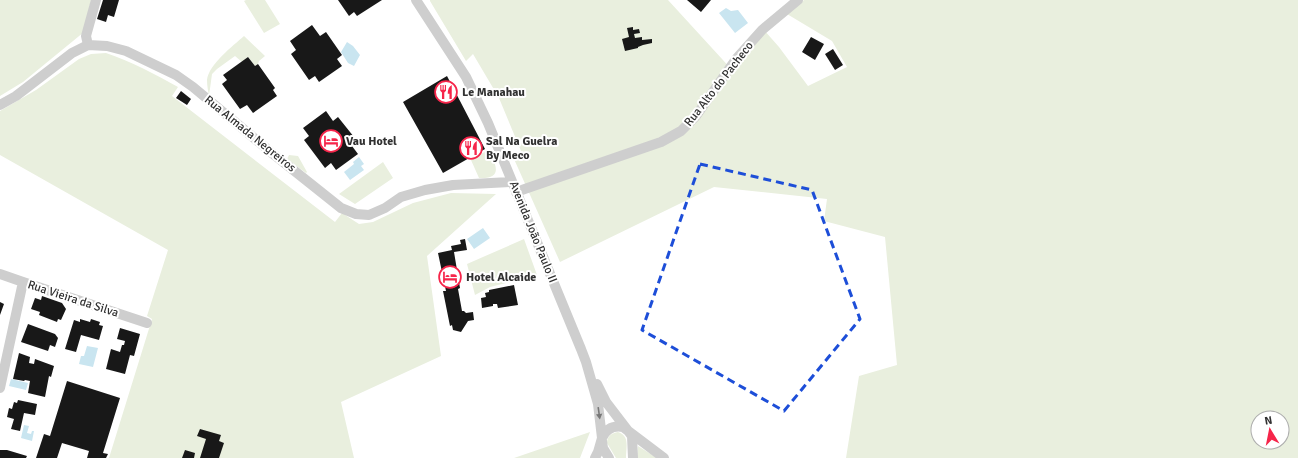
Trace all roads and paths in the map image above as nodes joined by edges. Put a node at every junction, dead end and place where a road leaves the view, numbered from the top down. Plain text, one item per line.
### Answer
1 (96, 0) edge
2 (416, 0) edge
3 (798, 0) edge
4 (88, 45) junction
5 (0, 105) edge
6 (512, 182) junction
7 (516, 192) junction
8 (0, 274) edge
9 (24, 282) junction
10 (147, 323) dead end
11 (586, 362) junction
12 (2, 363) edge
13 (0, 388) edge
14 (628, 431) junction
15 (602, 440) junction
16 (595, 458) edge
17 (609, 458) edge
18 (633, 458) edge
19 (664, 458) edge

1 - 4 street
2 - 6 street, Avenida João Paulo II
3 - 7 street, Rua Alto do Pacheco
4 - 5 street
4 - 6 street, Rua Almada Negreiros
6 - 7 street, Avenida João Paulo II
7 - 11 street, Avenida João Paulo II
8 - 9 street, Rua Vieira da Silva
9 - 10 street, Rua Vieira da Silva
9 - 12 street
11 - 14 street
11 -> 15 street
12 - 13 street
14 - 15 street
14 - 18 street
14 - 19 street
15 - 16 street
15 - 17 street

